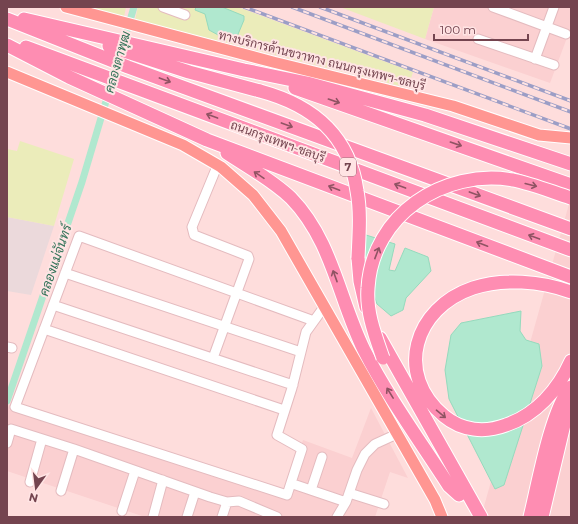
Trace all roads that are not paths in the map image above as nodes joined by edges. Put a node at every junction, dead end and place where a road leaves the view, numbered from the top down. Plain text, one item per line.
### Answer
1 (66, 7) edge
2 (163, 7) edge
3 (493, 7) edge
4 (554, 7) edge
5 (7, 15) edge
6 (185, 15) dead end
7 (7, 19) edge
8 (547, 27) junction
9 (566, 34) dead end
10 (478, 39) dead end
11 (7, 40) edge
12 (7, 45) edge
13 (109, 48) junction
14 (135, 49) junction
15 (535, 59) junction
16 (554, 65) dead end
17 (244, 70) junction
18 (7, 72) edge
19 (571, 138) edge
20 (207, 140) junction
21 (218, 164) junction
22 (571, 164) edge
23 (571, 185) edge
24 (571, 198) edge
25 (571, 229) edge
26 (571, 250) edge
27 (65, 273) junction
28 (571, 277) edge
29 (571, 292) edge
30 (237, 293) junction
31 (53, 305) junction
32 (324, 306) junction
33 (314, 321) junction
34 (225, 326) junction
35 (44, 329) junction
36 (301, 352) junction
37 (213, 358) junction
38 (571, 362) edge
39 (293, 385) junction
40 (571, 387) edge
41 (571, 395) edge
42 (284, 410) junction
43 (397, 434) junction
44 (42, 439) junction
45 (7, 443) edge
46 (74, 449) junction
47 (322, 457) dead end
48 (135, 470) junction
49 (163, 480) junction
50 (30, 482) dead end
51 (296, 485) dead end
52 (311, 490) junction
53 (61, 492) dead end
54 (195, 492) junction
55 (459, 495) junction
56 (348, 497) junction
57 (227, 502) junction
58 (384, 504) dead end
59 (122, 511) dead end
60 (544, 511) edge
61 (257, 514) edge
62 (153, 517) edge
63 (187, 517) edge
64 (222, 517) edge
65 (277, 517) edge
66 (337, 517) edge
67 (442, 517) edge
68 (472, 517) edge
69 (481, 517) edge
70 (530, 517) edge

1 - 19 main road, ทางบริการด้านขวาทาง ถนนกรุงเทพฯ-ชลบุรี
2 - 6 street
3 - 8 street
4 - 8 street
5 - 13 highway
7 - 13 highway, ถนนกรุงเทพฯ-ชลบุรี / 7
8 - 9 street
8 - 15 street
10 - 15 street
26 -> 11 highway, ถนนกรุงเทพฯ-ชลบุรี / 7
12 - 20 highway
13 - 14 highway
13 -> 25 highway, ถนนกรุงเทพฯ-ชลบุรี / 7
14 - 17 highway
14 - 69 highway, bridge
15 - 16 street
17 - 22 highway
17 -> 23 highway
18 - 21 main road
28 -> 20 highway
55 -> 20 highway
21 - 30 street
21 - 32 main road
55 -> 24 highway, bridge
27 - 30 street
27 - 31 street
27 - 34 street
29 -> 38 highway
30 - 33 street
30 - 34 street
31 - 35 street
31 - 37 street
32 - 33 street
32 - 43 main road
33 - 36 street
34 - 36 street
34 - 37 street
35 - 42 street
35 - 42 street
36 - 39 street
37 - 39 street
39 - 42 street
40 - 70 highway
41 - 60 highway
43 - 56 street
43 - 67 main road
44 - 45 street
44 - 46 street
44 - 50 street
46 - 48 street
46 - 53 street
47 - 52 street
48 - 49 street
48 - 59 street
49 - 54 street
49 - 62 street
51 - 52 street
52 - 56 street
54 - 57 street
54 - 63 street
55 - 68 highway
56 - 58 street
56 - 66 street
57 - 61 street
57 - 64 street
61 - 65 street

